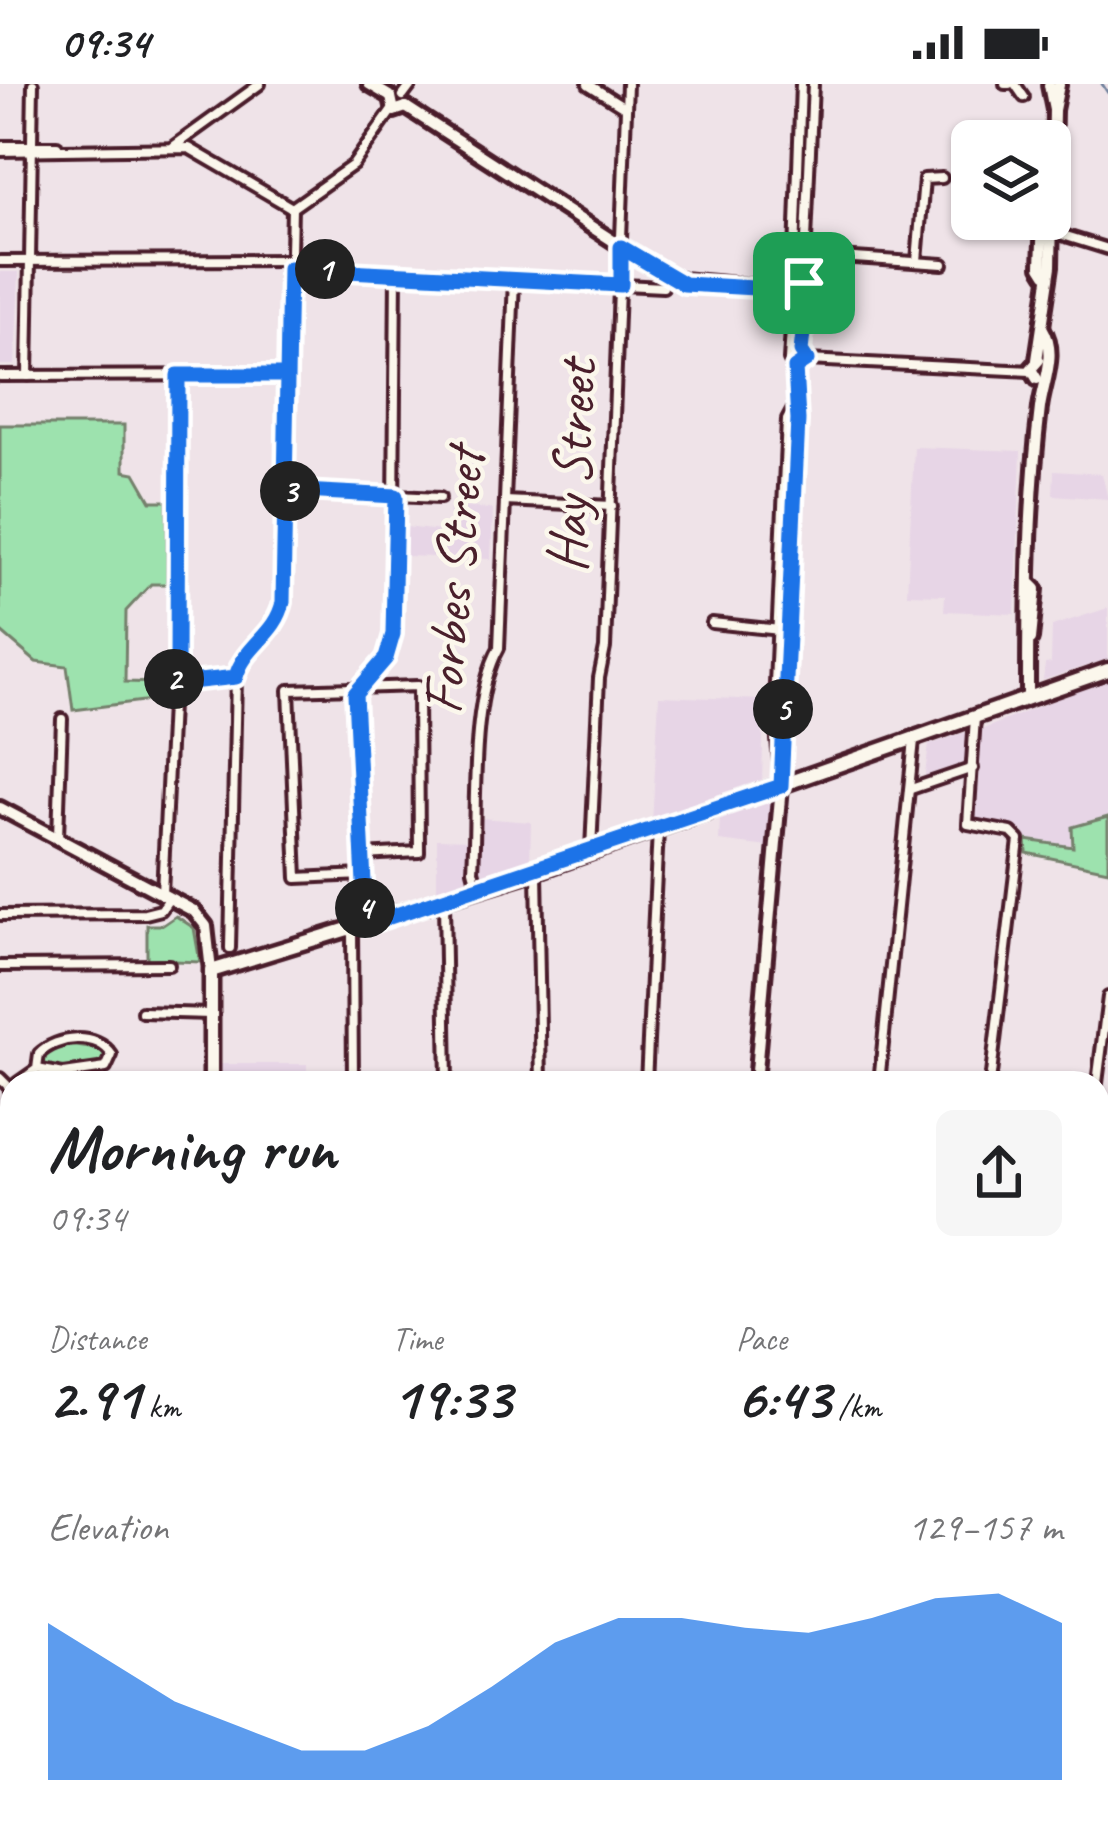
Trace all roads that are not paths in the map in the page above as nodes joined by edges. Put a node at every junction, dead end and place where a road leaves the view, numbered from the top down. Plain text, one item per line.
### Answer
1 (33, 84) edge
2 (369, 84) edge
3 (412, 84) edge
4 (588, 84) edge
5 (627, 84) edge
6 (801, 84) edge
7 (813, 84) edge
8 (1010, 84) edge
9 (1060, 84) edge
10 (1048, 85) edge
11 (253, 86) edge
12 (1024, 97) dead end
13 (398, 103) junction
14 (626, 109) junction
15 (1054, 110) junction
16 (1053, 120) edge
17 (172, 147) junction
18 (0, 149) edge
19 (31, 149) junction
20 (804, 166) junction
21 (942, 178) dead end
22 (292, 208) junction
23 (1071, 235) edge
24 (1044, 240) edge
25 (621, 247) junction
26 (1108, 249) edge
27 (795, 254) junction
28 (806, 255) junction
29 (29, 260) junction
30 (0, 261) edge
31 (917, 262) junction
32 (289, 264) junction
33 (943, 264) dead end
34 (396, 272) junction
35 (514, 279) junction
36 (621, 285) junction
37 (662, 287) dead end
38 (797, 290) junction
39 (800, 354) junction
40 (795, 368) junction
41 (1039, 370) junction
42 (178, 375) junction
43 (287, 375) junction
44 (0, 376) edge
45 (28, 376) junction
46 (285, 490) junction
47 (396, 496) junction
48 (440, 498) dead end
49 (505, 501) junction
50 (612, 506) junction
51 (712, 623) dead end
52 (783, 630) junction
53 (1108, 670) edge
54 (236, 677) junction
55 (172, 684) junction
56 (355, 688) junction
57 (1028, 698) junction
58 (975, 717) junction
59 (62, 719) dead end
60 (914, 739) junction
61 (973, 767) junction
62 (781, 786) junction
63 (910, 789) junction
64 (0, 808) edge
65 (658, 829) junction
66 (58, 842) junction
67 (591, 852) junction
68 (362, 855) junction
69 (537, 871) junction
70 (363, 875) junction
71 (478, 890) junction
72 (166, 895) junction
73 (444, 901) junction
74 (0, 915) edge
75 (359, 928) junction
76 (230, 948) dead end
77 (169, 964) dead end
78 (0, 966) edge
79 (211, 970) junction
80 (1108, 997) edge
81 (142, 1012) dead end
82 (211, 1014) junction
83 (37, 1069) junction
84 (34, 1071) edge
85 (62, 1071) edge
86 (95, 1071) edge
87 (211, 1071) edge
88 (353, 1071) edge
89 (447, 1071) edge
90 (541, 1071) edge
91 (647, 1071) edge
92 (756, 1071) edge
93 (880, 1071) edge
94 (991, 1071) edge
95 (1099, 1071) edge

1 - 19 street
2 - 13 main road
3 - 13 street
4 - 14 street
5 - 14 street, Hay Street
6 - 20 street
7 - 20 street
8 - 12 street
9 - 10 main road
9 - 15 main road
10 - 15 main road
11 - 17 street
13 - 22 street
13 - 25 main road
14 - 25 street, Hay Street
15 - 16 main road
17 - 19 street
17 - 22 street
18 - 19 street
19 - 29 street
20 - 27 street
20 - 28 street
21 - 31 street
22 - 32 street
23 - 26 street
24 - 41 main road
25 - 36 street, Hay Street
25 - 38 main road
27 - 28 street
27 - 38 street
28 - 31 street
28 - 38 street
29 - 30 street
29 - 32 street
29 - 45 street
31 - 33 street
32 - 34 street
32 - 43 street
34 - 35 street
34 - 47 street
35 - 36 street
35 - 49 street, Forbes Street
36 - 37 street
36 - 50 street, Hay Street
38 - 39 street
39 - 40 street
39 - 40 street
39 - 41 street
40 - 52 street
41 - 57 main road
42 - 43 street
42 - 45 street
42 - 55 street
43 - 46 street
44 - 45 street
46 - 47 street
46 - 54 street
47 - 48 street
47 - 56 street
49 - 50 street
49 - 71 street, Forbes Street
50 - 67 street, Hay Street
51 - 52 street
52 - 62 street
53 - 57 main road
54 - 55 street
54 - 76 street
55 - 72 street
56 - 68 street
56 - 68 street
56 - 70 street
57 - 58 main road
58 - 60 main road
58 - 61 street
59 - 66 street
60 - 62 main road
60 - 63 street
61 - 63 street
61 - 94 street
62 - 65 main road
62 - 92 main road
63 - 93 street
64 - 66 main road
65 - 67 main road
65 - 91 street
66 - 72 main road
67 - 69 main road
68 - 70 street
69 - 71 main road
69 - 90 street
70 - 75 street
71 - 73 main road
72 - 74 street
72 - 79 main road
73 - 75 main road
73 - 89 street
75 - 79 main road
75 - 88 street
77 - 78 street
79 - 82 main road
80 - 95 street
81 - 82 street
82 - 87 main road
83 - 84 street
83 - 85 street
83 - 86 street

